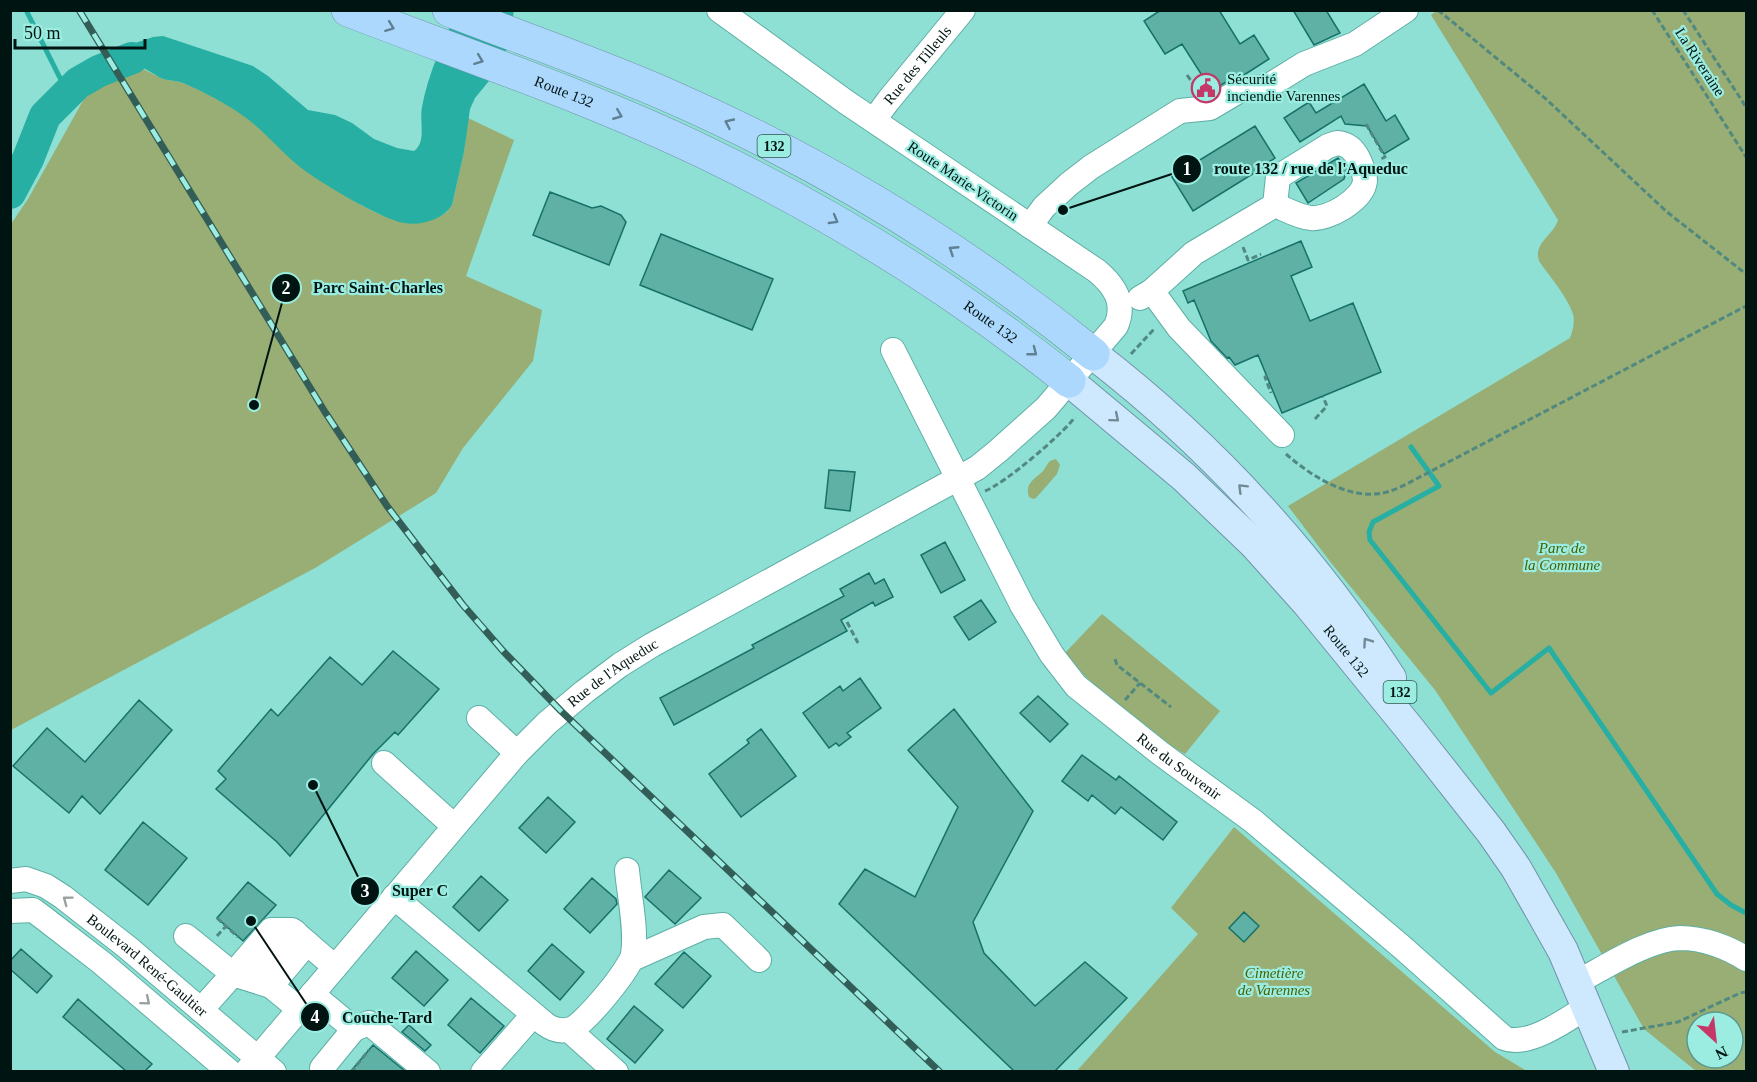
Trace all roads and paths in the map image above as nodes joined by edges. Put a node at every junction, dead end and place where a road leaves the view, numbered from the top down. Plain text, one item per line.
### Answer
1 (348, 10) edge
2 (449, 10) edge
3 (719, 10) edge
4 (963, 10) edge
5 (1406, 10) edge
6 (1438, 10) edge
7 (1652, 10) edge
8 (1683, 10) edge
9 (1187, 75) dead end
10 (1200, 86) dead end
11 (1746, 107) edge
12 (874, 120) junction
13 (1366, 124) dead end
14 (1384, 154) dead end
15 (1746, 157) edge
16 (1275, 205) dead end
17 (1030, 226) junction
18 (1242, 246) dead end
19 (1261, 254) dead end
20 (1746, 274) edge
21 (1152, 291) junction
22 (1120, 302) junction
23 (1746, 306) edge
24 (1159, 322) dead end
25 (1135, 349) dead end
26 (893, 350) dead end
27 (1093, 354) junction
28 (1267, 376) dead end
29 (1069, 381) junction
30 (1270, 390) dead end
31 (1323, 397) dead end
32 (1075, 417) dead end
33 (1315, 419) dead end
34 (1282, 442) joint
35 (959, 479) junction
36 (982, 492) dead end
37 (847, 622) dead end
38 (858, 644) dead end
39 (1115, 658) dead end
40 (1140, 683) junction
41 (1119, 707) dead end
42 (1171, 707) dead end
43 (479, 718) dead end
44 (517, 753) junction
45 (384, 763) dead end
46 (454, 826) junction
47 (1491, 832) junction
48 (627, 870) dead end
49 (10, 880) edge
50 (394, 897) junction
51 (10, 911) edge
52 (186, 936) dead end
53 (301, 938) junction
54 (632, 959) junction
55 (1746, 959) edge
56 (759, 960) dead end
57 (335, 967) junction
58 (252, 980) junction
59 (1746, 992) edge
60 (1582, 994) junction
61 (306, 1002) junction
62 (201, 1010) junction
63 (533, 1015) junction
64 (354, 1029) junction
65 (570, 1030) junction
66 (1599, 1036) junction
67 (372, 1046) dead end
68 (259, 1067) edge
69 (322, 1068) dead end
70 (230, 1071) edge
71 (351, 1071) edge
72 (428, 1071) edge
73 (483, 1071) edge
74 (616, 1071) edge
75 (1614, 1071) edge

1 -> 29 highway, Route 132 / 132
27 -> 2 highway, Route 132 / 132
3 - 12 street, Route Marie-Victorin
4 - 12 street, Rue des Tilleuls
5 - 17 street
6 - 20 path
7 - 15 path, La Riveraine
8 - 11 path
9 - 10 path
12 - 17 street, Route Marie-Victorin
13 - 14 path
16 - 21 street
17 - 22 street, Route Marie-Victorin
18 - 19 path
21 - 22 street
21 - 34 street
22 - 27 street
23 - 34 path
24 - 25 path
26 - 35 street, Rue du Souvenir
27 - 29 street
47 -> 27 main road, Route 132 / 132
28 - 30 path
29 - 35 street, Rue de l'Aqueduc
29 -> 47 main road, Route 132 / 132
31 - 33 path
32 - 36 path
35 - 44 street, Rue de l'Aqueduc
35 - 60 street, Rue du Souvenir
37 - 38 path
39 - 40 path
40 - 41 path
40 - 42 path
43 - 44 street
44 - 46 street, Rue de l'Aqueduc
45 - 46 street
46 - 50 street, Rue de l'Aqueduc
47 - 60 main road, Route 132 / 132
48 - 54 street
62 -> 49 street, Boulevard René-Gaultier
50 - 57 street, Rue de l'Aqueduc
50 - 63 street
51 -> 70 street, Boulevard René-Gaultier
52 - 58 street
53 - 57 street
53 - 58 street
53 - 58 street
54 - 56 street
54 - 65 street
55 - 60 street, Rue du Souvenir
57 - 61 street, Rue de l'Aqueduc
58 - 61 street
58 - 62 street
59 - 66 path
60 - 66 main road, Route 132 / 132
61 - 64 street
61 - 68 street, Rue de l'Aqueduc
62 - 68 street, Boulevard René-Gaultier
63 - 65 street
63 - 73 street
64 - 69 street
64 - 72 street
65 - 74 street
66 - 75 main road, Route 132 / 132
67 - 71 path

